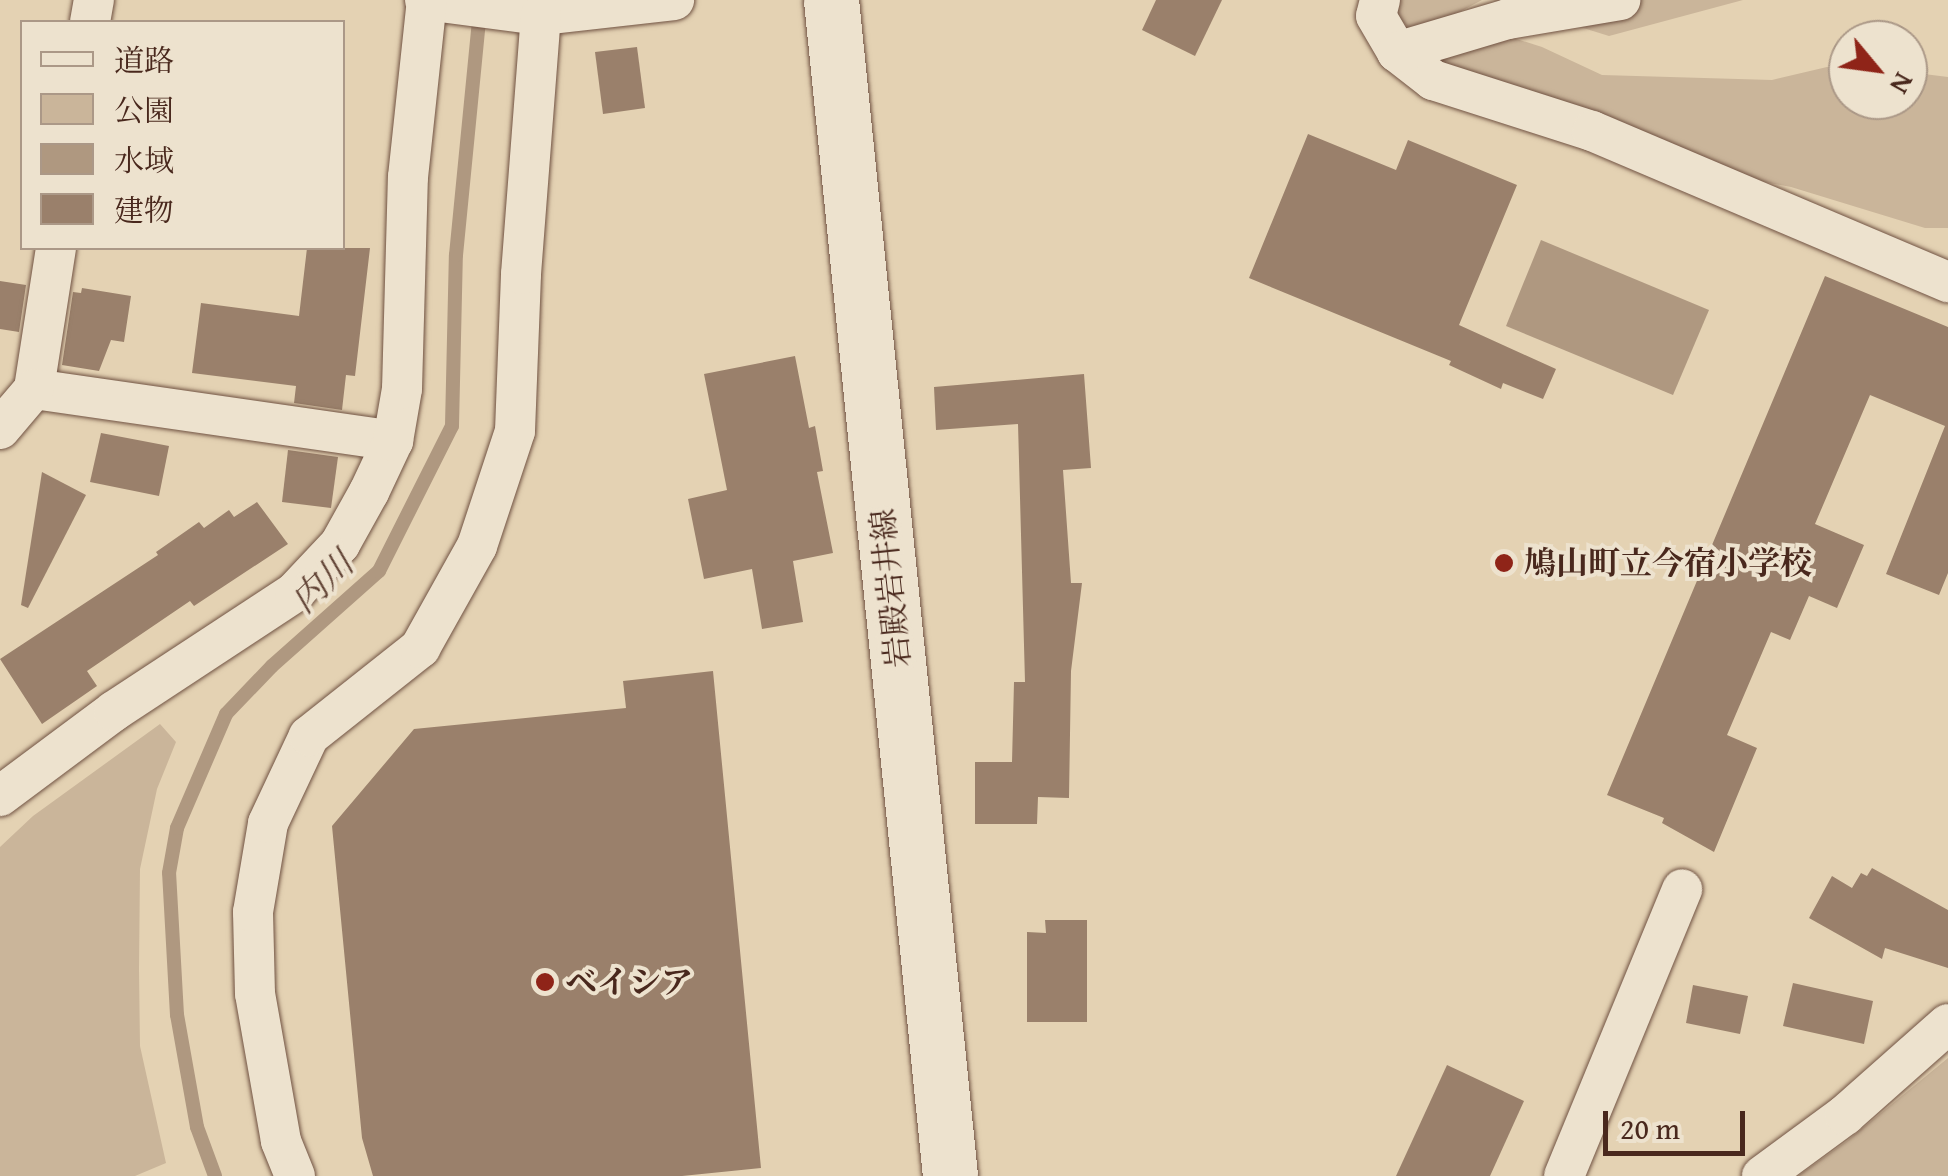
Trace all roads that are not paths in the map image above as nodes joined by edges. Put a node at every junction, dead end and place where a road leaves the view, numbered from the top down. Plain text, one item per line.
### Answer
1 (426, 0) edge
2 (674, 0) edge
3 (831, 0) edge
4 (1380, 0) edge
5 (1620, 0) edge
6 (541, 15) junction
7 (1396, 52) junction
8 (56, 250) edge
9 (1948, 282) edge
10 (34, 389) junction
11 (0, 429) edge
12 (393, 441) junction
13 (0, 796) edge
14 (1682, 889) dead end
15 (1948, 1024) edge
16 (295, 1176) edge
17 (950, 1176) edge
18 (1564, 1176) edge
19 (1762, 1176) edge

1 - 6 street
1 - 12 street
2 - 6 street
3 - 17 main road, 岩殿岩井線
4 - 7 street
5 - 7 street
6 - 16 street
7 - 9 street
8 - 10 street
10 - 11 street
10 - 12 street
12 - 13 street
14 - 18 street
15 - 19 street

